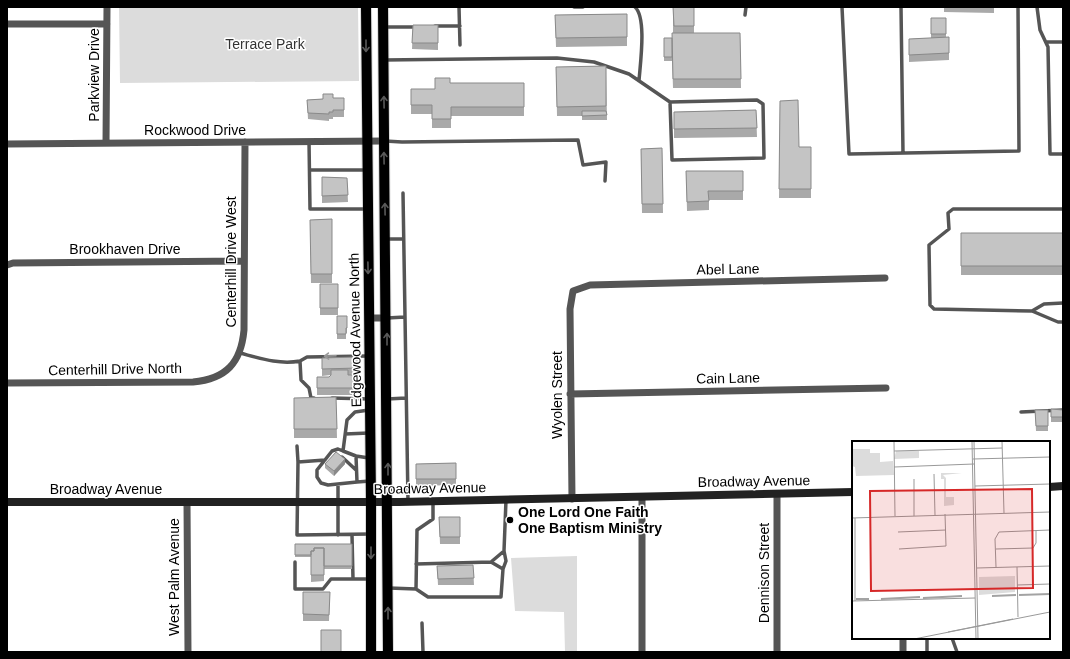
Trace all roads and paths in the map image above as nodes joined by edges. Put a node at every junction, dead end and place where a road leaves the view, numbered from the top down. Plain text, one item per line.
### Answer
1 (107, 7) edge
2 (366, 7) edge
3 (383, 7) edge
4 (459, 7) edge
5 (574, 7) edge
6 (583, 7) edge
7 (635, 7) edge
8 (746, 7) edge
9 (842, 7) edge
10 (901, 7) edge
11 (1018, 7) edge
12 (1037, 7) edge
13 (745, 15) dead end
14 (7, 24) edge
15 (107, 24) junction
16 (423, 26) edge
17 (430, 26) edge
18 (460, 26) junction
19 (383, 27) junction
20 (1046, 42) junction
21 (1063, 42) edge
22 (460, 45) dead end
23 (383, 60) junction
24 (639, 81) junction
25 (670, 102) junction
26 (366, 140) junction
27 (309, 141) junction
28 (384, 141) junction
29 (245, 142) junction
30 (106, 143) junction
31 (7, 144) edge
32 (903, 153) junction
33 (1063, 154) edge
34 (310, 170) junction
35 (367, 170) junction
36 (605, 181) dead end
37 (403, 193) dead end
38 (368, 209) junction
39 (1063, 209) edge
40 (385, 239) junction
41 (403, 239) junction
42 (244, 262) junction
43 (7, 265) edge
44 (885, 278) dead end
45 (573, 291) joint
46 (1063, 303) edge
47 (1032, 311) junction
48 (405, 317) junction
49 (369, 318) junction
50 (387, 318) junction
51 (1063, 322) edge
52 (240, 353) junction
53 (369, 356) junction
54 (300, 361) junction
55 (222, 374) joint
56 (7, 383) edge
57 (886, 388) dead end
58 (570, 394) junction
59 (318, 398) edge
60 (325, 398) edge
61 (406, 398) junction
62 (370, 399) junction
63 (387, 399) junction
64 (370, 410) junction
65 (1063, 410) edge
66 (1021, 412) dead end
67 (371, 433) junction
68 (345, 434) junction
69 (297, 446) dead end
70 (332, 451) junction
71 (344, 451) junction
72 (356, 456) junction
73 (371, 458) junction
74 (325, 460) junction
75 (298, 462) junction
76 (356, 470) junction
77 (371, 481) junction
78 (357, 482) junction
79 (338, 485) junction
80 (1063, 486) edge
81 (1050, 487) edge
82 (852, 492) edge
83 (777, 494) junction
84 (642, 497) junction
85 (572, 499) junction
86 (506, 500) junction
87 (433, 501) junction
88 (7, 502) edge
89 (297, 502) junction
90 (339, 502) junction
91 (371, 502) junction
92 (388, 502) junction
93 (408, 502) junction
94 (187, 503) junction
95 (352, 534) junction
96 (371, 534) junction
97 (338, 535) junction
98 (504, 551) junction
99 (295, 562) dead end
100 (492, 562) junction
101 (416, 564) junction
102 (503, 570) junction
103 (353, 579) junction
104 (371, 579) junction
105 (388, 588) junction
106 (416, 589) junction
107 (422, 623) dead end
108 (903, 639) edge
109 (927, 639) edge
110 (952, 639) edge
111 (188, 652) edge
112 (371, 652) edge
113 (388, 652) edge
114 (423, 652) edge
115 (642, 652) edge
116 (778, 652) edge
117 (903, 652) edge
118 (927, 652) edge
119 (957, 652) edge

1 - 15 street, Parkview Drive
2 -> 26 main road, Edgewood Avenue North
3 - 19 main road
4 - 18 lane
5 - 6 lane
7 - 24 lane
8 - 13 lane
9 - 32 lane
10 - 32 lane
11 - 32 lane
12 - 20 lane
14 - 15 street
15 - 30 street, Parkview Drive
16 - 19 lane
17 - 18 lane
18 - 22 lane
19 - 23 main road
20 - 21 lane
20 - 33 lane
23 - 24 lane
28 -> 23 main road
24 - 25 lane
25 - 25 lane
26 - 27 street, Rockwood Drive
26 - 28 street, Rockwood Drive
26 - 35 main road, Edgewood Avenue North
27 - 29 street, Rockwood Drive
27 - 34 lane
28 - 36 lane
40 -> 28 main road
29 - 30 street, Rockwood Drive
29 - 42 street, Centerhill Drive West
30 - 31 street, Rockwood Drive
34 - 35 lane
34 - 38 lane
35 - 38 main road, Edgewood Avenue North
37 - 41 lane
38 -> 49 main road, Edgewood Avenue North
39 - 47 lane
40 - 41 lane
40 - 50 main road
41 - 48 lane
42 - 43 street, Brookhaven Drive
42 - 52 street, Centerhill Drive West
44 - 45 street, Abel Lane
45 - 58 street, Wyolen Street
46 - 47 lane
47 - 51 lane
48 - 50 lane
48 - 61 lane
49 - 50 street
49 - 53 main road, Edgewood Avenue North
63 -> 50 main road
52 - 54 lane
52 - 55 street, Centerhill Drive West
53 -> 54 lane
53 - 62 main road, Edgewood Avenue North
54 - 59 lane
55 - 56 street, Centerhill Drive North
57 - 58 street, Cain Lane
58 - 85 street, Wyolen Street
60 - 62 lane
61 - 63 lane
61 - 93 lane
62 - 64 main road, Edgewood Avenue North
92 -> 63 main road
64 - 67 main road, Edgewood Avenue North
64 - 68 lane
65 - 66 lane
67 - 68 lane
67 - 73 main road, Edgewood Avenue North
68 - 71 lane
69 - 75 lane
70 - 71 lane
70 - 74 lane
70 - 76 lane
71 - 72 lane
72 - 73 lane
72 - 76 lane
73 - 77 main road, Edgewood Avenue North
74 - 75 lane
74 - 79 lane
75 - 89 lane
76 - 78 lane
77 - 78 lane
77 - 91 main road, Edgewood Avenue North
78 - 79 lane
79 - 90 lane
80 - 81 street
82 - 83 street, Broadway Avenue
83 - 84 street, Broadway Avenue
83 - 116 street, Dennison Street
84 - 85 street, Broadway Avenue
84 - 115 street
85 - 86 street, Broadway Avenue
86 - 87 street, Broadway Avenue
86 - 98 lane
87 - 93 street, Broadway Avenue
87 - 101 lane
88 - 94 street, Broadway Avenue
89 - 90 street, Broadway Avenue
89 - 94 street, Broadway Avenue
89 - 97 lane
90 - 91 street, Broadway Avenue
90 - 97 lane
91 - 92 street, Broadway Avenue
91 - 96 main road, Edgewood Avenue North
92 - 93 street, Broadway Avenue
92 - 105 main road
94 - 111 street, West Palm Avenue
95 - 96 lane
95 - 97 lane
95 - 103 lane
96 -> 104 main road, Edgewood Avenue North
98 - 100 lane
98 - 102 lane
99 - 103 lane
100 - 101 lane
100 - 102 lane
101 - 106 lane
102 - 106 lane
103 - 104 lane
104 - 112 main road, Edgewood Avenue North
105 - 106 lane
113 -> 105 main road
107 - 114 lane
108 - 117 street
109 - 118 lane
110 - 119 lane

